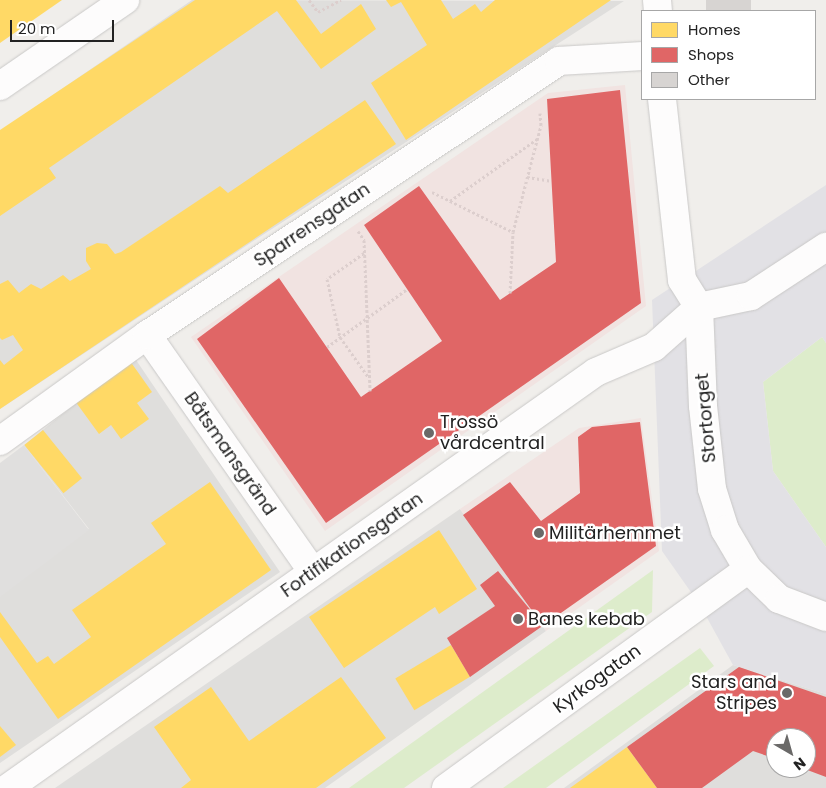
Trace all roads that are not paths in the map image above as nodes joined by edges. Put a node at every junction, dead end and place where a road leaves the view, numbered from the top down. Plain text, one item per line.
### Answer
1 (125, 0) edge
2 (641, 56) edge
3 (0, 86) edge
4 (662, 100) edge
5 (826, 247) edge
6 (699, 308) junction
7 (147, 336) junction
8 (0, 441) edge
9 (748, 569) junction
10 (313, 572) junction
11 (826, 617) edge
12 (8, 788) edge
13 (446, 788) edge

1 - 3 street
2 - 7 street, Sparrensgatan
4 - 6 street
5 - 6 street
6 - 9 street, Stortorget
6 - 10 street, Fortifikationsgatan
7 - 8 street, Sparrensgatan
7 - 10 street, Båtsmansgränd
9 - 11 street, Stortorget
9 - 13 street, Kyrkogatan
10 - 12 street, Fortifikationsgatan

